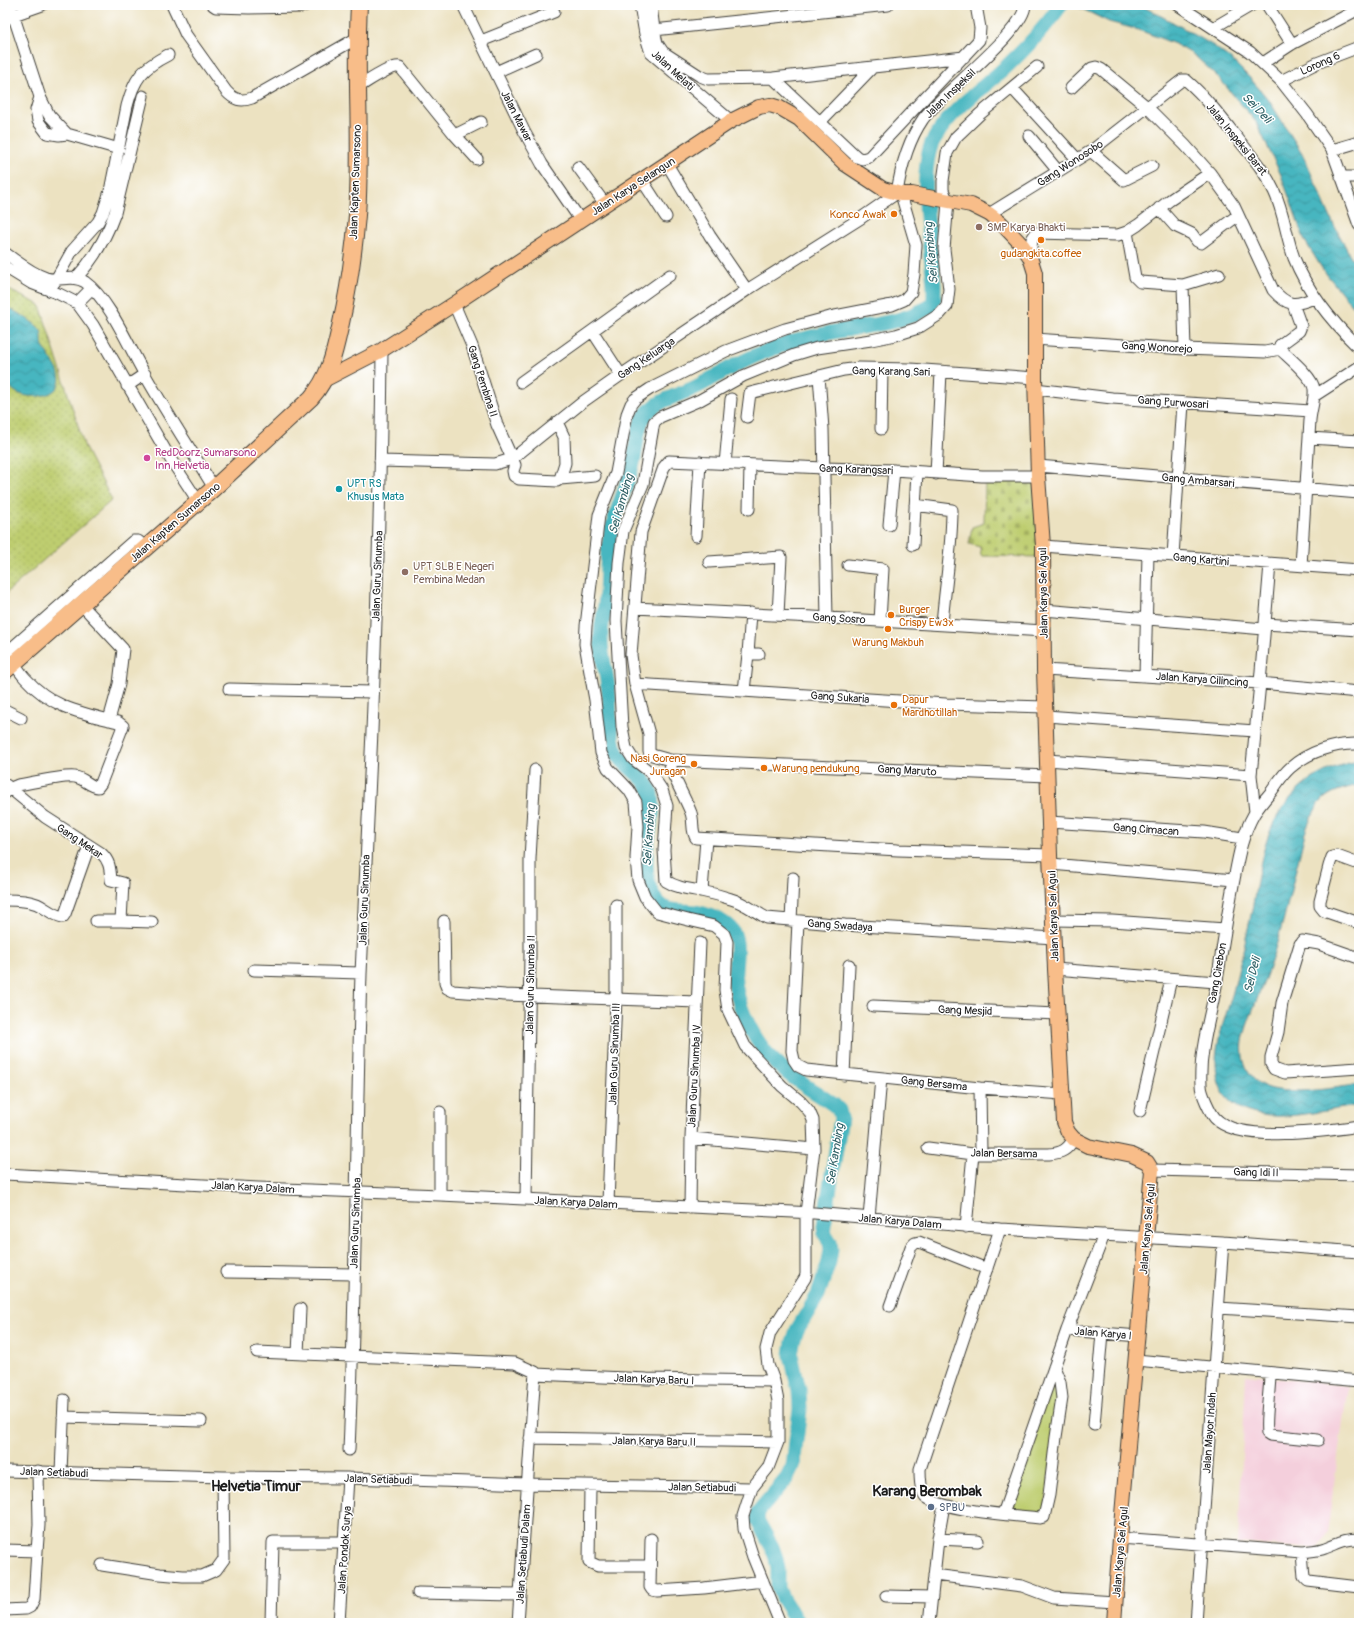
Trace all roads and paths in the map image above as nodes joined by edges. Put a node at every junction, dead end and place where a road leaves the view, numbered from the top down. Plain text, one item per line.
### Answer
1 (42, 5) edge
2 (172, 5) edge
3 (213, 5) edge
4 (306, 5) edge
5 (359, 5) edge
6 (462, 5) edge
7 (640, 5) edge
8 (652, 5) edge
9 (888, 5) edge
10 (976, 5) edge
11 (1025, 5) edge
12 (1178, 5) edge
13 (1252, 5) edge
14 (1267, 5) edge
15 (275, 6) edge
16 (1359, 9) edge
17 (554, 12) dead end
18 (9, 13) edge
19 (1213, 28) junction
20 (654, 30) junction
21 (357, 38) junction
22 (481, 41) junction
23 (1292, 44) junction
24 (1359, 47) edge
25 (536, 54) dead end
26 (168, 55) dead end
27 (964, 57) junction
28 (1263, 63) junction
29 (873, 67) junction
30 (1038, 67) dead end
31 (496, 72) junction
32 (774, 78) junction
33 (1281, 82) junction
34 (358, 87) junction
35 (1012, 88) junction
36 (1071, 88) dead end
37 (143, 96) dead end
38 (1147, 107) junction
39 (481, 122) dead end
40 (731, 122) junction
41 (820, 122) junction
42 (455, 135) junction
43 (1029, 136) dead end
44 (1359, 142) edge
45 (119, 150) junction
46 (1332, 150) junction
47 (1091, 151) junction
48 (477, 159) dead end
49 (1077, 159) junction
50 (667, 164) junction
51 (1152, 166) dead end
52 (578, 167) dead end
53 (1058, 171) junction
54 (1210, 173) junction
55 (1341, 177) junction
56 (1359, 177) edge
57 (642, 180) junction
58 (903, 194) junction
59 (946, 201) junction
60 (605, 204) junction
61 (1159, 208) junction
62 (989, 214) junction
63 (1237, 216) junction
64 (666, 218) dead end
65 (581, 221) junction
66 (1359, 225) edge
67 (1127, 232) junction
68 (5, 253) edge
69 (1030, 257) junction
70 (5, 267) edge
71 (1219, 274) dead end
72 (670, 275) dead end
73 (76, 278) junction
74 (57, 280) junction
75 (1183, 286) junction
76 (92, 288) junction
77 (48, 290) junction
78 (747, 290) junction
79 (1314, 298) junction
80 (77, 303) junction
81 (454, 304) junction
82 (1293, 304) junction
83 (593, 332) junction
84 (1034, 339) junction
85 (1359, 348) edge
86 (1185, 349) junction
87 (1280, 349) junction
88 (382, 350) junction
89 (1359, 367) edge
90 (882, 369) junction
91 (941, 372) junction
92 (145, 374) junction
93 (620, 375) junction
94 (819, 376) junction
95 (324, 380) junction
96 (521, 382) dead end
97 (1035, 384) junction
98 (127, 386) junction
99 (1314, 396) junction
100 (731, 399) dead end
101 (1183, 403) junction
102 (1311, 411) junction
103 (747, 417) dead end
104 (557, 422) junction
105 (881, 429) dead end
106 (1309, 438) junction
107 (1359, 441) edge
108 (512, 459) junction
109 (380, 461) junction
110 (700, 462) junction
111 (725, 464) junction
112 (750, 465) junction
113 (824, 468) junction
114 (894, 470) junction
115 (1038, 471) junction
116 (917, 472) junction
117 (936, 474) junction
118 (595, 476) dead end
119 (560, 479) junction
120 (1178, 479) junction
121 (214, 488) junction
122 (1306, 489) junction
123 (1359, 493) edge
124 (198, 501) junction
125 (915, 505) junction
126 (749, 509) dead end
127 (889, 525) dead end
128 (696, 536) dead end
129 (913, 545) dead end
130 (1043, 546) junction
131 (1148, 554) junction
132 (1173, 556) junction
133 (708, 562) dead end
134 (1270, 564) junction
135 (848, 565) dead end
136 (1301, 566) junction
137 (1359, 570) edge
138 (79, 599) junction
139 (635, 608) junction
140 (1044, 610) junction
141 (751, 614) junction
142 (778, 615) junction
143 (827, 618) junction
144 (1145, 620) junction
145 (880, 621) junction
146 (942, 624) junction
147 (1264, 627) junction
148 (1359, 630) edge
149 (1044, 631) junction
150 (748, 654) junction
151 (759, 654) dead end
152 (8, 660) edge
153 (1044, 670) junction
154 (1145, 676) junction
155 (1260, 683) junction
156 (635, 684) junction
157 (229, 689) dead end
158 (744, 691) junction
159 (373, 692) junction
160 (1359, 692) edge
161 (5, 710) edge
162 (1045, 712) junction
163 (21, 718) dead end
164 (108, 720) junction
165 (1255, 731) junction
166 (1359, 744) edge
167 (670, 760) junction
168 (1047, 760) junction
169 (535, 770) dead end
170 (1251, 775) junction
171 (1048, 776) junction
172 (7, 788) edge
173 (1255, 812) junction
174 (1049, 822) junction
175 (1242, 838) junction
176 (706, 839) junction
177 (88, 846) junction
178 (1050, 860) junction
179 (1359, 864) edge
180 (793, 878) dead end
181 (1234, 880) junction
182 (702, 891) junction
183 (5, 900) edge
184 (616, 905) dead end
185 (1054, 920) junction
186 (96, 921) dead end
187 (121, 921) junction
188 (444, 921) dead end
189 (794, 921) junction
190 (152, 922) dead end
191 (1359, 923) edge
192 (1225, 929) junction
193 (1054, 938) junction
194 (700, 943) dead end
195 (1359, 958) edge
196 (849, 965) dead end
197 (1055, 969) junction
198 (254, 970) dead end
199 (361, 973) junction
200 (1171, 979) junction
201 (1216, 982) junction
202 (530, 996) junction
203 (616, 999) junction
204 (697, 1002) junction
205 (873, 1006) dead end
206 (1058, 1014) junction
207 (1359, 1068) edge
208 (844, 1075) junction
209 (881, 1078) junction
210 (980, 1088) junction
211 (1063, 1094) junction
212 (440, 1112) dead end
213 (1140, 1112) dead end
214 (1359, 1126) edge
215 (691, 1138) junction
216 (1074, 1139) junction
217 (928, 1148) dead end
218 (814, 1149) junction
219 (977, 1154) junction
220 (1152, 1170) junction
221 (5, 1174) edge
222 (1359, 1175) edge
223 (357, 1192) junction
224 (440, 1195) junction
225 (526, 1199) junction
226 (608, 1203) junction
227 (690, 1208) junction
228 (810, 1213) junction
229 (869, 1218) junction
230 (966, 1227) junction
231 (1000, 1229) junction
232 (1104, 1235) junction
233 (1147, 1238) junction
234 (1223, 1242) junction
235 (1359, 1252) edge
236 (987, 1269) junction
237 (226, 1272) dead end
238 (354, 1274) junction
239 (890, 1306) dead end
240 (1219, 1308) junction
241 (300, 1310) dead end
242 (1359, 1317) edge
243 (1067, 1330) junction
244 (1102, 1333) junction
245 (1138, 1336) junction
246 (257, 1352) dead end
247 (298, 1354) junction
248 (353, 1356) junction
249 (1136, 1360) junction
250 (1054, 1367) junction
251 (1214, 1368) junction
252 (1270, 1373) junction
253 (535, 1374) junction
254 (774, 1381) junction
255 (1359, 1381) edge
256 (63, 1417) junction
257 (201, 1421) dead end
258 (1094, 1425) dead end
259 (530, 1438) junction
260 (1318, 1440) dead end
261 (778, 1442) junction
262 (349, 1450) dead end
263 (5, 1471) edge
264 (38, 1471) junction
265 (57, 1472) junction
266 (223, 1477) junction
267 (348, 1478) junction
268 (528, 1484) junction
269 (590, 1486) junction
270 (752, 1488) junction
271 (944, 1505) junction
272 (1003, 1514) junction
273 (938, 1538) junction
274 (1120, 1538) junction
275 (651, 1539) dead end
276 (1359, 1539) edge
277 (978, 1541) dead end
278 (344, 1542) junction
279 (1201, 1545) junction
280 (5, 1550) edge
281 (37, 1551) junction
282 (1302, 1552) junction
283 (102, 1565) dead end
284 (650, 1566) junction
285 (934, 1575) junction
286 (763, 1582) junction
287 (1359, 1587) edge
288 (418, 1593) dead end
289 (520, 1595) junction
290 (886, 1596) dead end
291 (932, 1597) junction
292 (1116, 1602) junction
293 (5, 1610) edge
294 (271, 1623) edge
295 (339, 1623) edge
296 (518, 1623) edge
297 (780, 1623) edge
298 (929, 1623) edge
299 (1114, 1623) edge
300 (1196, 1623) edge

1 - 18 street
2 - 21 street
3 - 15 street
4 - 15 street
5 - 21 highway, Jalan Kapten Sumarsono
6 - 22 street, Jalan Mawar
7 - 40 street, Jalan Melati
8 - 20 street
9 - 20 street
10 - 27 street
11 - 58 street, Jalan InspeksiI
12 - 19 street
13 - 19 street
14 - 23 street
16 - 23 street
17 - 22 street
18 - 45 street
19 - 28 street
20 - 32 street
21 - 34 highway, Jalan Kapten Sumarsono
22 - 31 street, Jalan Mawar
23 - 28 street
24 - 33 street, Lorong 6
25 - 31 street
26 - 45 street
27 - 29 street
27 - 41 street
28 - 33 street
29 - 32 street
29 - 41 street
30 - 35 street
31 - 65 street, Jalan Mawar
32 - 41 street
33 - 46 street
34 - 42 street
34 - 95 highway, Jalan Kapten Sumarsono
35 - 49 street
35 - 59 street
36 - 38 street
37 - 73 street
38 - 47 street, Gang Wonosobo
38 - 54 street
38 - 79 street, Jalan Inspeksi Barat
39 - 42 street
40 - 50 main road, Jalan Karya Selangun
40 - 58 main road, Jalan Karya Selangun
42 - 48 street
43 - 53 street
44 - 46 street
45 - 74 street
46 - 55 street
47 - 49 street, Gang Wonosobo
47 - 51 street
49 - 53 street, Gang Wonosobo
50 - 57 main road, Jalan Karya Selangun
50 - 78 street
52 - 60 street
53 - 62 street, Gang Wonosobo
54 - 61 street
54 - 63 street
55 - 56 street
55 - 66 street
57 - 60 main road, Jalan Karya Selangun
57 - 64 street
58 - 59 main road, Jalan Karya Selangun
58 - 78 street, Gang Keluarga
58 - 218 street
59 - 62 main road, Jalan Karya Sei Agul
59 - 182 street, Gang Swadaya
60 - 65 main road, Jalan Karya Selangun
61 - 63 street
61 - 67 street
62 - 69 main road, Jalan Karya Sei Agul
63 - 82 street
65 - 81 main road, Jalan Karya Selangun
67 - 69 street
67 - 75 street
68 - 74 street
69 - 84 main road, Jalan Karya Sei Agul
70 - 77 street
71 - 75 street
72 - 83 street
73 - 74 street
73 - 76 street
74 - 77 street
75 - 86 street
76 - 80 street
76 - 92 street
77 - 80 street
78 - 93 street, Gang Keluarga
79 - 82 street
79 - 85 street, Jalan Inspeksi Barat
80 - 98 street
81 - 88 main road, Jalan Karya Selangun
81 - 108 street, Gang Pembina II
82 - 87 street
83 - 93 street
83 - 96 street
84 - 86 street, Gang Wonorejo
84 - 97 main road, Jalan Karya Sei Agul
86 - 87 street, Gang Wonorejo
87 - 99 street
88 - 95 main road, Jalan Karya Selangun
88 - 109 street, Jalan Guru Sinumba
89 - 99 street
90 - 91 street, Gang Karang Sari
90 - 94 street, Gang Karang Sari
90 - 105 street
91 - 97 street, Gang Karang Sari
91 - 117 street
92 - 98 street
92 - 121 street
93 - 104 street, Gang Keluarga
94 - 103 street, Gang Karang Sari
94 - 113 street
95 - 121 highway, Jalan Kapten Sumarsono
97 - 101 street, Gang Purwosari
97 - 115 main road, Jalan Karya Sei Agul
98 - 124 street
99 - 102 street
100 - 111 street
101 - 102 street, Gang Purwosari
101 - 120 street
102 - 106 street
104 - 108 street, Gang Keluarga
104 - 119 street
106 - 107 street
106 - 122 street
108 - 109 street, Gang Keluarga
108 - 119 street, Gang Pembina II
109 - 159 street, Jalan Guru Sinumba
110 - 111 street, Gang Karangsari
110 - 128 street
110 - 139 street, Gang Karangsari
111 - 112 street, Gang Karangsari
112 - 113 street, Gang Karangsari
112 - 126 street
113 - 114 street, Gang Karangsari
113 - 143 street
114 - 116 street, Gang Karangsari
114 - 127 street
115 - 117 street, Gang Karangsari
115 - 120 street, Gang Ambarsari
115 - 130 main road, Jalan Karya Sei Agul
116 - 117 street, Gang Karangsari
116 - 125 street
118 - 119 street
120 - 122 street, Gang Ambarsari
120 - 132 street
121 - 124 highway, Jalan Kapten Sumarsono
122 - 123 street, Gang Ambarsari
122 - 136 street
124 - 138 highway, Jalan Kapten Sumarsono
125 - 129 street
125 - 146 street
130 - 131 street, Gang Kartini
130 - 140 main road, Jalan Karya Sei Agul
131 - 132 street, Gang Kartini
131 - 144 street
132 - 134 street, Gang Kartini
133 - 142 street
134 - 136 street, Gang Kartini
134 - 147 street
135 - 145 street
136 - 137 street, Gang Kartini
138 - 152 highway, Jalan Kapten Sumarsono
138 - 164 street
139 - 141 street, Gang Sosro
139 - 156 street
140 - 144 street
140 - 149 main road, Jalan Karya Sei Agul
141 - 142 street, Gang Sosro
141 - 150 street
142 - 143 street, Gang Sosro
143 - 145 street, Gang Sosro
144 - 147 street
144 - 154 street
145 - 146 street, Gang Sosro
146 - 149 street, Gang Sosro
147 - 148 street
147 - 155 street
149 - 153 main road, Jalan Karya Sei Agul
150 - 151 street
150 - 158 street
152 - 164 street
153 - 154 street, Jalan Karya Cilincing
153 - 162 main road, Jalan Karya Sei Agul
154 - 155 street, Jalan Karya Cilincing
155 - 160 street, Jalan Karya Cilincing
155 - 165 street
156 - 158 street, Gang Sukaria
156 - 167 street, Gang Maruto
157 - 159 street
158 - 162 street, Gang Sukaria
159 - 199 street, Jalan Guru Sinumba
161 - 163 street
162 - 165 street, Gang Sukaria
162 - 168 main road, Jalan Karya Sei Agul
164 - 172 street
165 - 170 street
166 - 173 street, Gang Cirebon
167 - 171 street, Gang Maruto
167 - 176 street
168 - 170 street
168 - 171 main road, Jalan Karya Sei Agul
169 - 202 street, Jalan Guru Sinumba II
170 - 173 street
171 - 174 main road, Jalan Karya Sei Agul
172 - 177 street, Gang Mekar
173 - 175 street, Gang Cirebon
174 - 175 street, Gang Cimacan
174 - 178 main road, Jalan Karya Sei Agul
175 - 181 street, Gang Cirebon
176 - 178 street
176 - 182 street
177 - 183 street
177 - 187 street, Gang Mekar
178 - 181 street
178 - 185 main road, Jalan Karya Sei Agul
179 - 191 street
180 - 189 street
181 - 192 street, Gang Cirebon
182 - 189 street, Gang Swadaya
184 - 203 street, Jalan Guru Sinumba III
185 - 192 street
185 - 193 main road, Jalan Karya Sei Agul
186 - 187 street
187 - 190 street
188 - 202 street
189 - 193 street, Gang Swadaya
189 - 208 street, Gang Bersama
192 - 201 street, Gang Cirebon
193 - 197 main road, Jalan Karya Sei Agul
194 - 204 street, Jalan Guru Sinumba IV
195 - 207 street
196 - 208 street
197 - 200 street
197 - 206 main road, Jalan Karya Sei Agul
198 - 199 street
199 - 223 street, Jalan Guru Sinumba
200 - 201 street
200 - 213 street
201 - 214 street, Gang Cirebon
202 - 203 street
202 - 225 street, Jalan Guru Sinumba II
203 - 204 street
203 - 226 street, Jalan Guru Sinumba III
204 - 215 street, Jalan Guru Sinumba IV
205 - 206 street, Gang Mesjid
206 - 211 main road, Jalan Karya Sei Agul
208 - 209 street, Gang Bersama
209 - 210 street, Gang Bersama
209 - 229 street
210 - 211 street, Gang Bersama
210 - 219 street
211 - 216 main road, Jalan Karya Sei Agul
212 - 224 street
215 - 218 street
215 - 227 street, Jalan Guru Sinumba IV
216 - 219 street, Jalan Bersama
216 - 220 main road, Jalan Karya Sei Agul
217 - 219 street, Jalan Bersama
218 - 228 street
219 - 230 street
220 - 222 street, Gang Idi II
220 - 233 main road, Jalan Karya Sei Agul
221 - 223 street, Jalan Karya Dalam
223 - 224 street, Jalan Karya Dalam
223 - 238 street, Jalan Guru Sinumba
224 - 225 street, Jalan Karya Dalam
225 - 226 street, Jalan Karya Dalam
226 - 227 street, Jalan Karya Dalam
227 - 228 street, Jalan Karya Dalam
228 - 229 street, Jalan Karya Dalam
228 - 254 street
229 - 230 street, Jalan Karya Dalam
230 - 231 street, Jalan Karya Dalam
231 - 232 street, Jalan Karya Dalam
231 - 236 street
232 - 233 street, Jalan Karya Dalam
232 - 243 street
233 - 234 street, Jalan Karya Dalam
233 - 245 main road, Jalan Karya Sei Agul
234 - 235 street, Jalan Karya Dalam
234 - 240 street, Jalan Mayor Indah
236 - 239 street
236 - 271 street
237 - 238 street
238 - 248 street, Jalan Guru Sinumba
240 - 242 street
240 - 251 street, Jalan Mayor Indah
241 - 247 street
243 - 244 street, Jalan Karya I
243 - 250 street
244 - 245 street, Jalan Karya I
244 - 258 street
245 - 249 main road, Jalan Karya Sei Agul
246 - 247 street
247 - 248 street
248 - 253 street
248 - 262 street, Jalan Guru Sinumba
249 - 251 street
249 - 274 main road, Jalan Karya Sei Agul
250 - 272 street
250 - 272 street
251 - 252 street
251 - 279 street, Jalan Mayor Indah
252 - 255 street
252 - 260 street
253 - 254 street, Jalan Karya Baru I
253 - 259 street, Jalan Setiabudi Dalam
254 - 261 street
256 - 257 street
256 - 265 street
256 - 265 street
259 - 261 street, Jalan Karya Baru II
259 - 268 street, Jalan Setiabudi Dalam
261 - 270 street
263 - 264 street, Jalan Setiabudi
264 - 265 street, Jalan Setiabudi
264 - 281 street
265 - 266 street, Jalan Setiabudi
266 - 267 street, Jalan Setiabudi
266 - 283 street
267 - 268 street, Jalan Setiabudi
267 - 278 street, Jalan Pondok Surya
268 - 269 street, Jalan Setiabudi
268 - 289 street, Jalan Setiabudi Dalam
269 - 270 street, Jalan Setiabudi
269 - 284 street
270 - 286 street
271 - 272 street
271 - 273 street
273 - 277 street
273 - 285 street
274 - 279 street
274 - 292 main road, Jalan Karya Sei Agul
275 - 284 street
276 - 282 street
278 - 294 street
278 - 295 street, Jalan Pondok Surya
279 - 282 street
279 - 300 street, Jalan Mayor Indah
280 - 281 street
281 - 293 street
282 - 287 street
284 - 286 street
285 - 291 street
285 - 292 street
286 - 297 street
288 - 289 street
289 - 296 street, Jalan Setiabudi Dalam
290 - 291 street
291 - 298 street
292 - 299 main road, Jalan Karya Sei Agul

